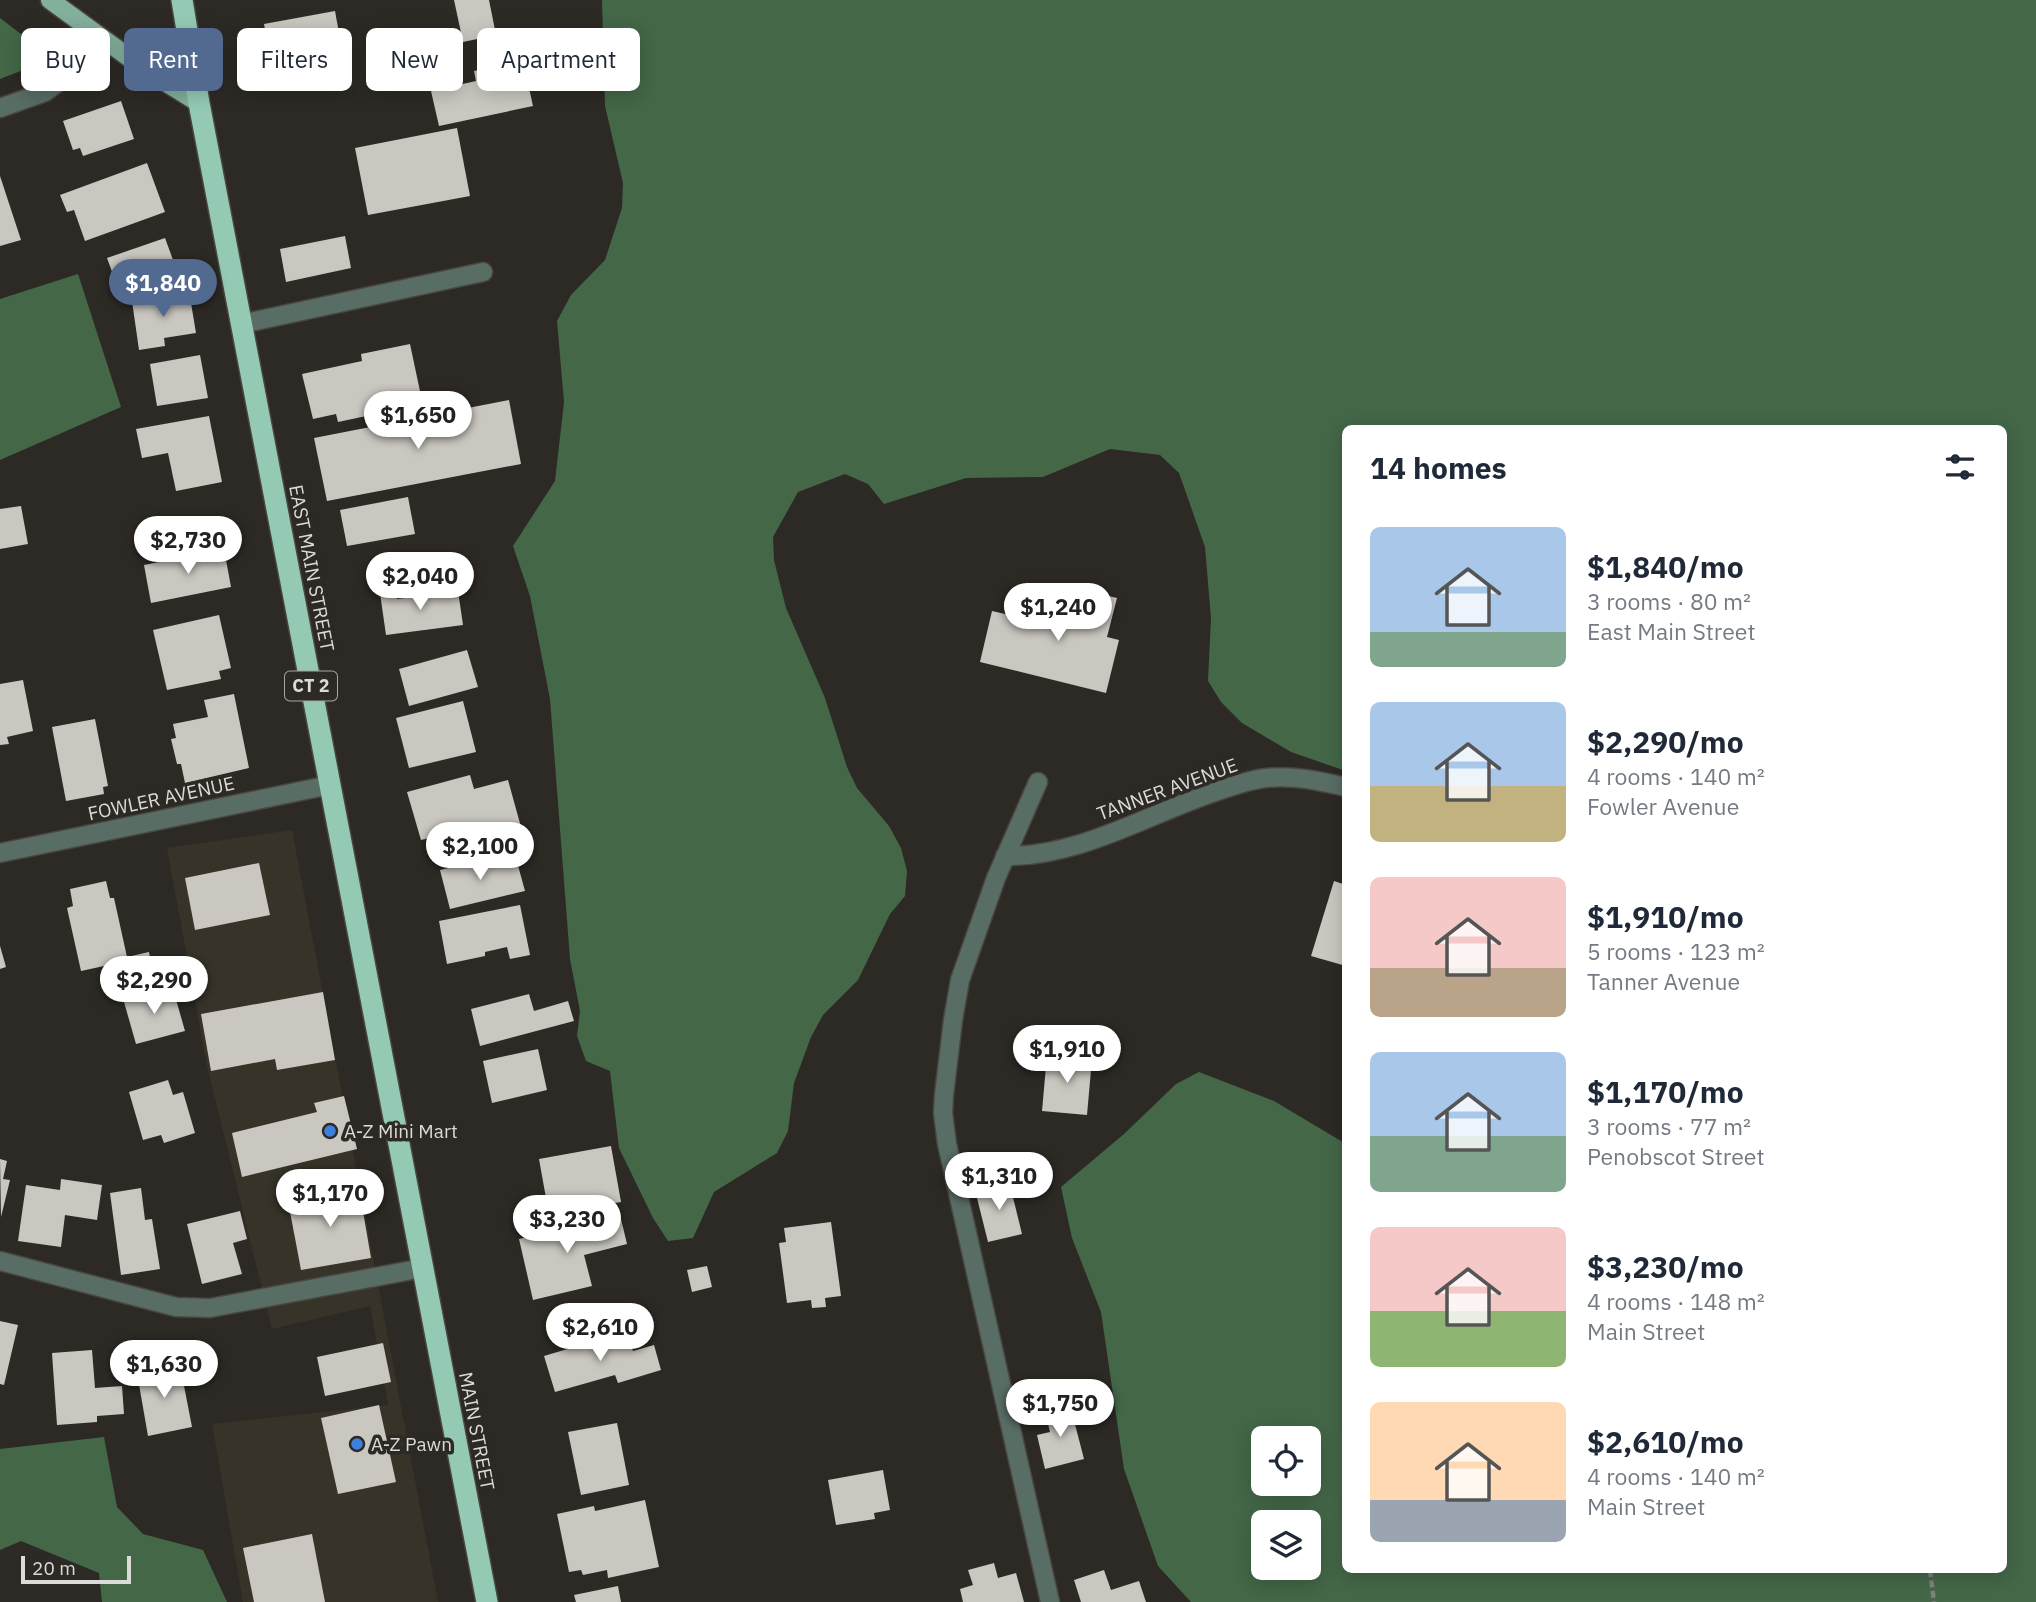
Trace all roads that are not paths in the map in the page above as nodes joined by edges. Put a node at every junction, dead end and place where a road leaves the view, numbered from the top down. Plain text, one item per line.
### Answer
1 (50, 0) edge
2 (182, 0) edge
3 (87, 28) edge
4 (110, 45) edge
5 (46, 91) edge
6 (199, 103) junction
7 (0, 108) edge
8 (483, 272) dead end
9 (241, 324) junction
10 (1038, 782) dead end
11 (330, 785) junction
12 (1342, 786) edge
13 (0, 853) edge
14 (1005, 856) junction
15 (0, 1261) edge
16 (423, 1268) junction
17 (487, 1602) edge
18 (1050, 1602) edge

1 - 3 main road
2 - 6 highway, EAST MAIN STREET / CT 2
4 - 6 main road
5 - 7 street
6 - 9 highway, EAST MAIN STREET / CT 2
8 - 9 street
9 - 11 highway, EAST MAIN STREET / CT 2
10 - 14 street
11 - 13 street, FOWLER AVENUE
11 - 16 highway, EAST MAIN STREET / CT 2
12 - 14 street, TANNER AVENUE
14 - 18 street
15 - 16 street
16 - 17 highway, MAIN STREET / CT 2

